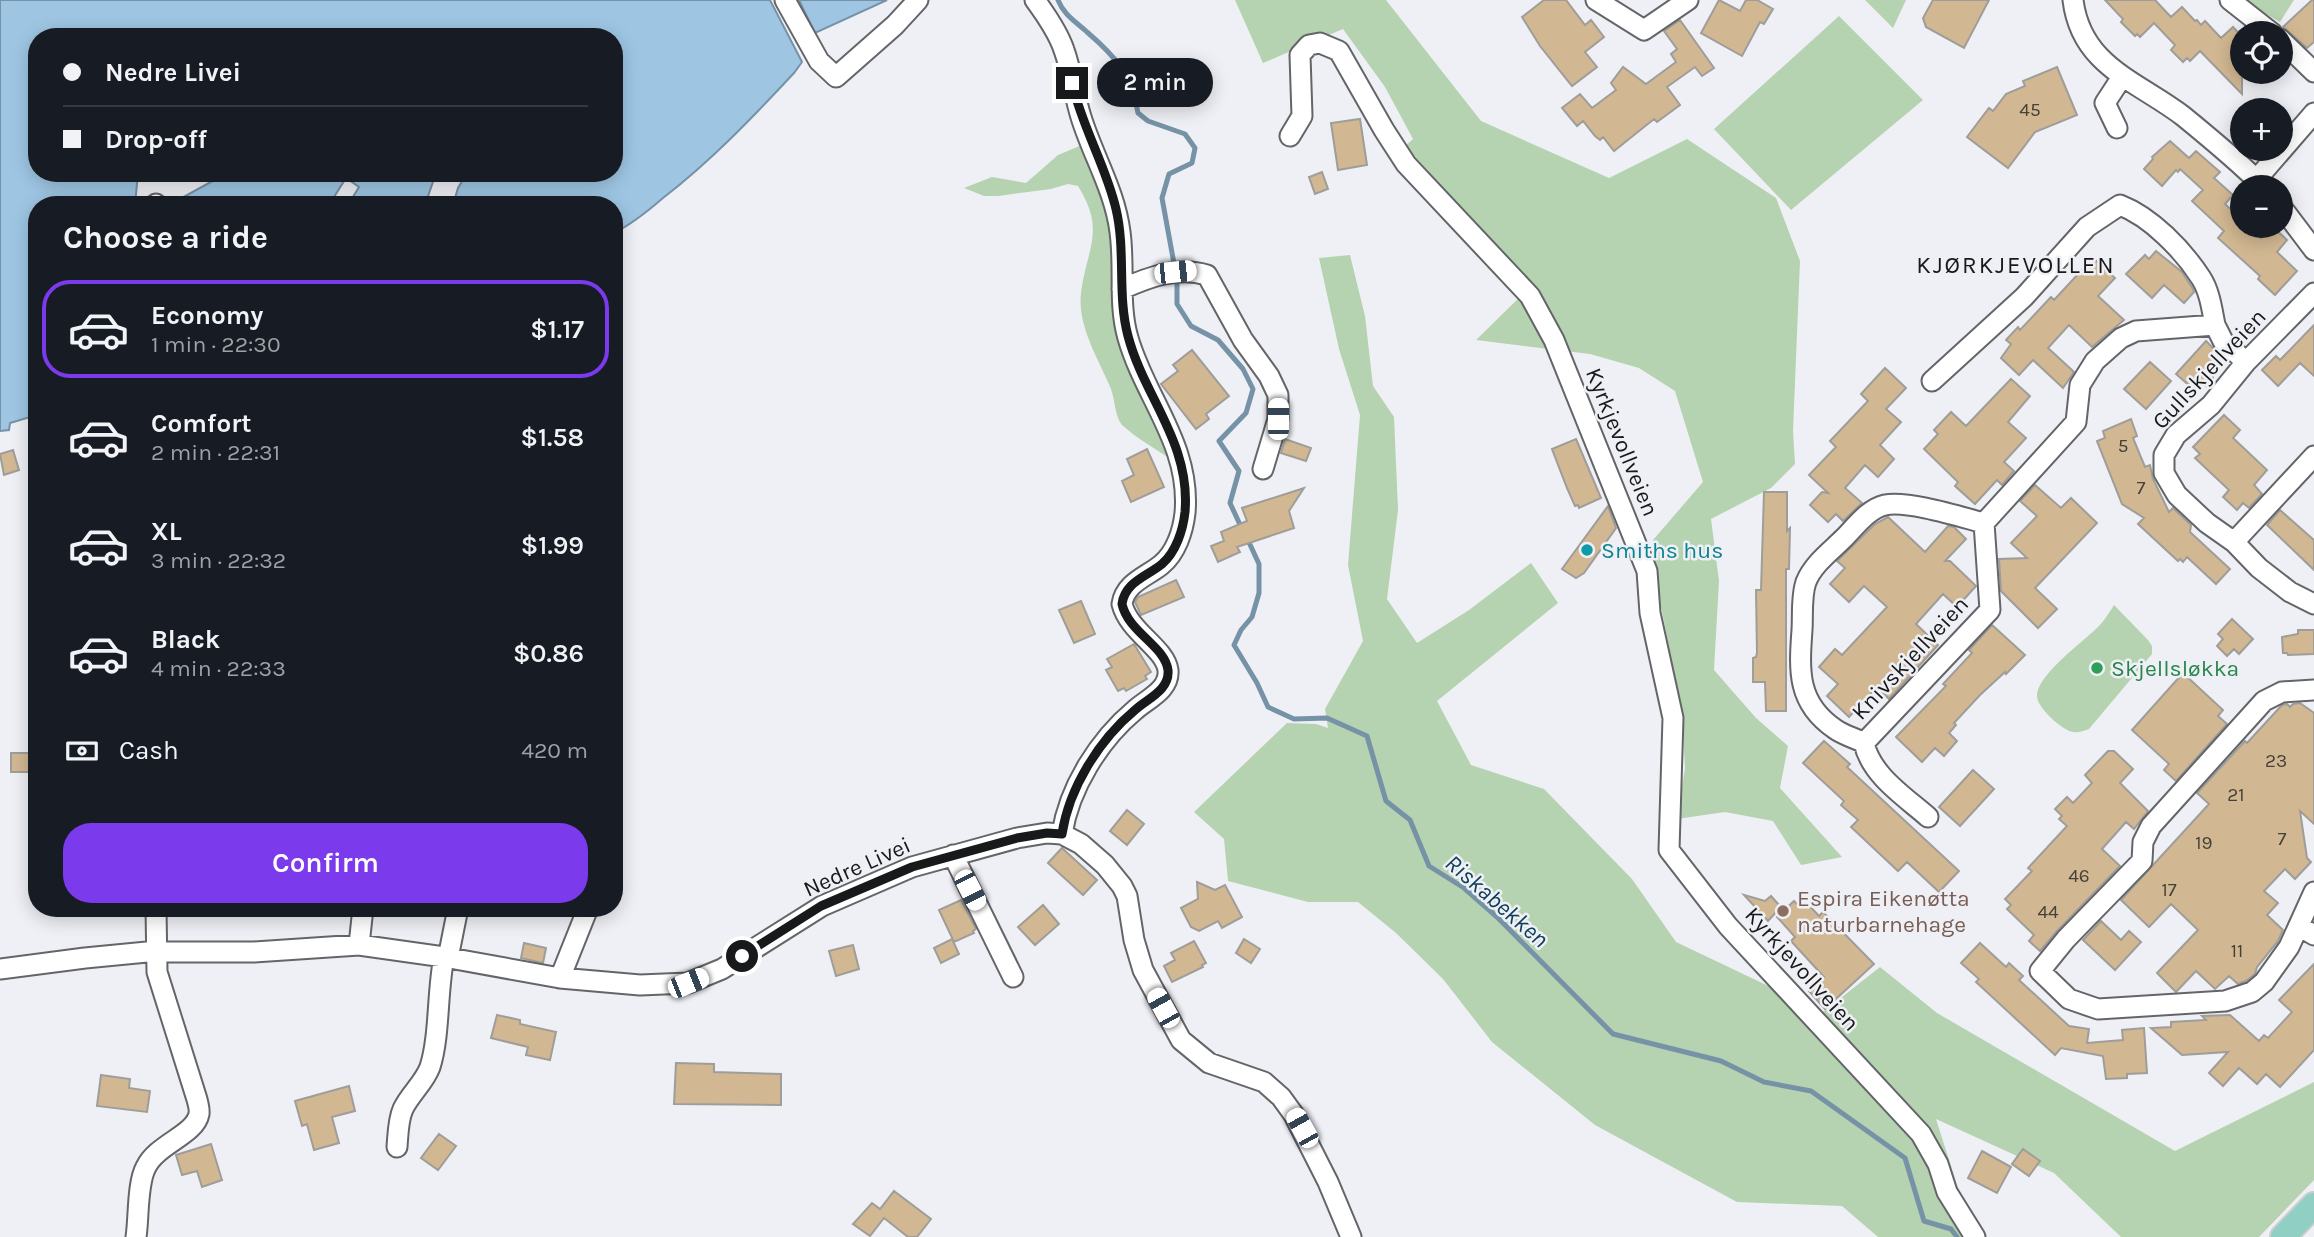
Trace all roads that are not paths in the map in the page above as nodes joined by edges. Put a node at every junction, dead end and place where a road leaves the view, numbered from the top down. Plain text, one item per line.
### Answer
1 (785, 0) edge
2 (918, 0) edge
3 (1035, 0) edge
4 (1596, 0) edge
5 (1688, 0) edge
6 (2073, 0) edge
7 (2230, 0) edge
8 (2257, 21) edge
9 (2293, 52) edge
10 (2314, 72) edge
11 (2122, 76) junction
12 (2314, 113) edge
13 (2117, 128) dead end
14 (1290, 136) dead end
15 (2250, 175) edge
16 (2267, 175) edge
17 (2293, 222) edge
18 (2314, 250) edge
19 (1122, 289) junction
20 (2314, 293) edge
21 (2215, 326) junction
22 (2246, 362) junction
23 (1933, 381) dead end
24 (2314, 456) edge
25 (1263, 469) dead end
26 (1984, 523) junction
27 (2234, 542) junction
28 (2314, 604) edge
29 (2314, 690) edge
30 (1864, 743) junction
31 (1928, 817) dead end
32 (1062, 834) junction
33 (953, 855) junction
34 (2314, 892) edge
35 (156, 917) edge
36 (362, 917) edge
37 (456, 917) edge
38 (584, 917) edge
39 (2306, 931) edge
40 (359, 945) junction
41 (158, 953) junction
42 (446, 957) junction
43 (0, 969) edge
44 (1013, 977) dead end
45 (560, 978) junction
46 (397, 1147) dead end
47 (2314, 1205) edge
48 (136, 1237) edge
49 (1351, 1237) edge
50 (1975, 1237) edge
51 (2283, 1237) edge

1 - 2 street
3 - 19 street
4 - 5 street
6 - 11 street
7 - 8 street
9 - 10 street
11 - 13 street
11 - 15 street
12 - 16 street
14 - 50 street, Kyrkjevollveien
17 - 18 street
19 - 25 street
19 - 32 street
20 - 22 street, Gullskjellveien
21 - 22 street
21 - 23 street
21 - 26 street
22 - 27 street, Gullskjellveien
24 - 27 street
26 - 30 street, Knivskjellveien
26 - 30 street, Knivskjellveien
27 - 28 street, Gullskjellveien
29 - 39 street
30 - 31 street, Knivskjellveien
32 - 33 street, Nedre Livei
32 - 49 street
33 - 44 street
33 - 45 street, Nedre Livei
34 - 39 street
35 - 41 street
36 - 40 street
37 - 42 street
38 - 45 street
40 - 41 street, Nedre Livei
40 - 42 street, Nedre Livei
41 - 43 street, Nedre Livei
41 - 48 street
42 - 45 street, Nedre Livei
42 - 46 street
47 - 51 main road

